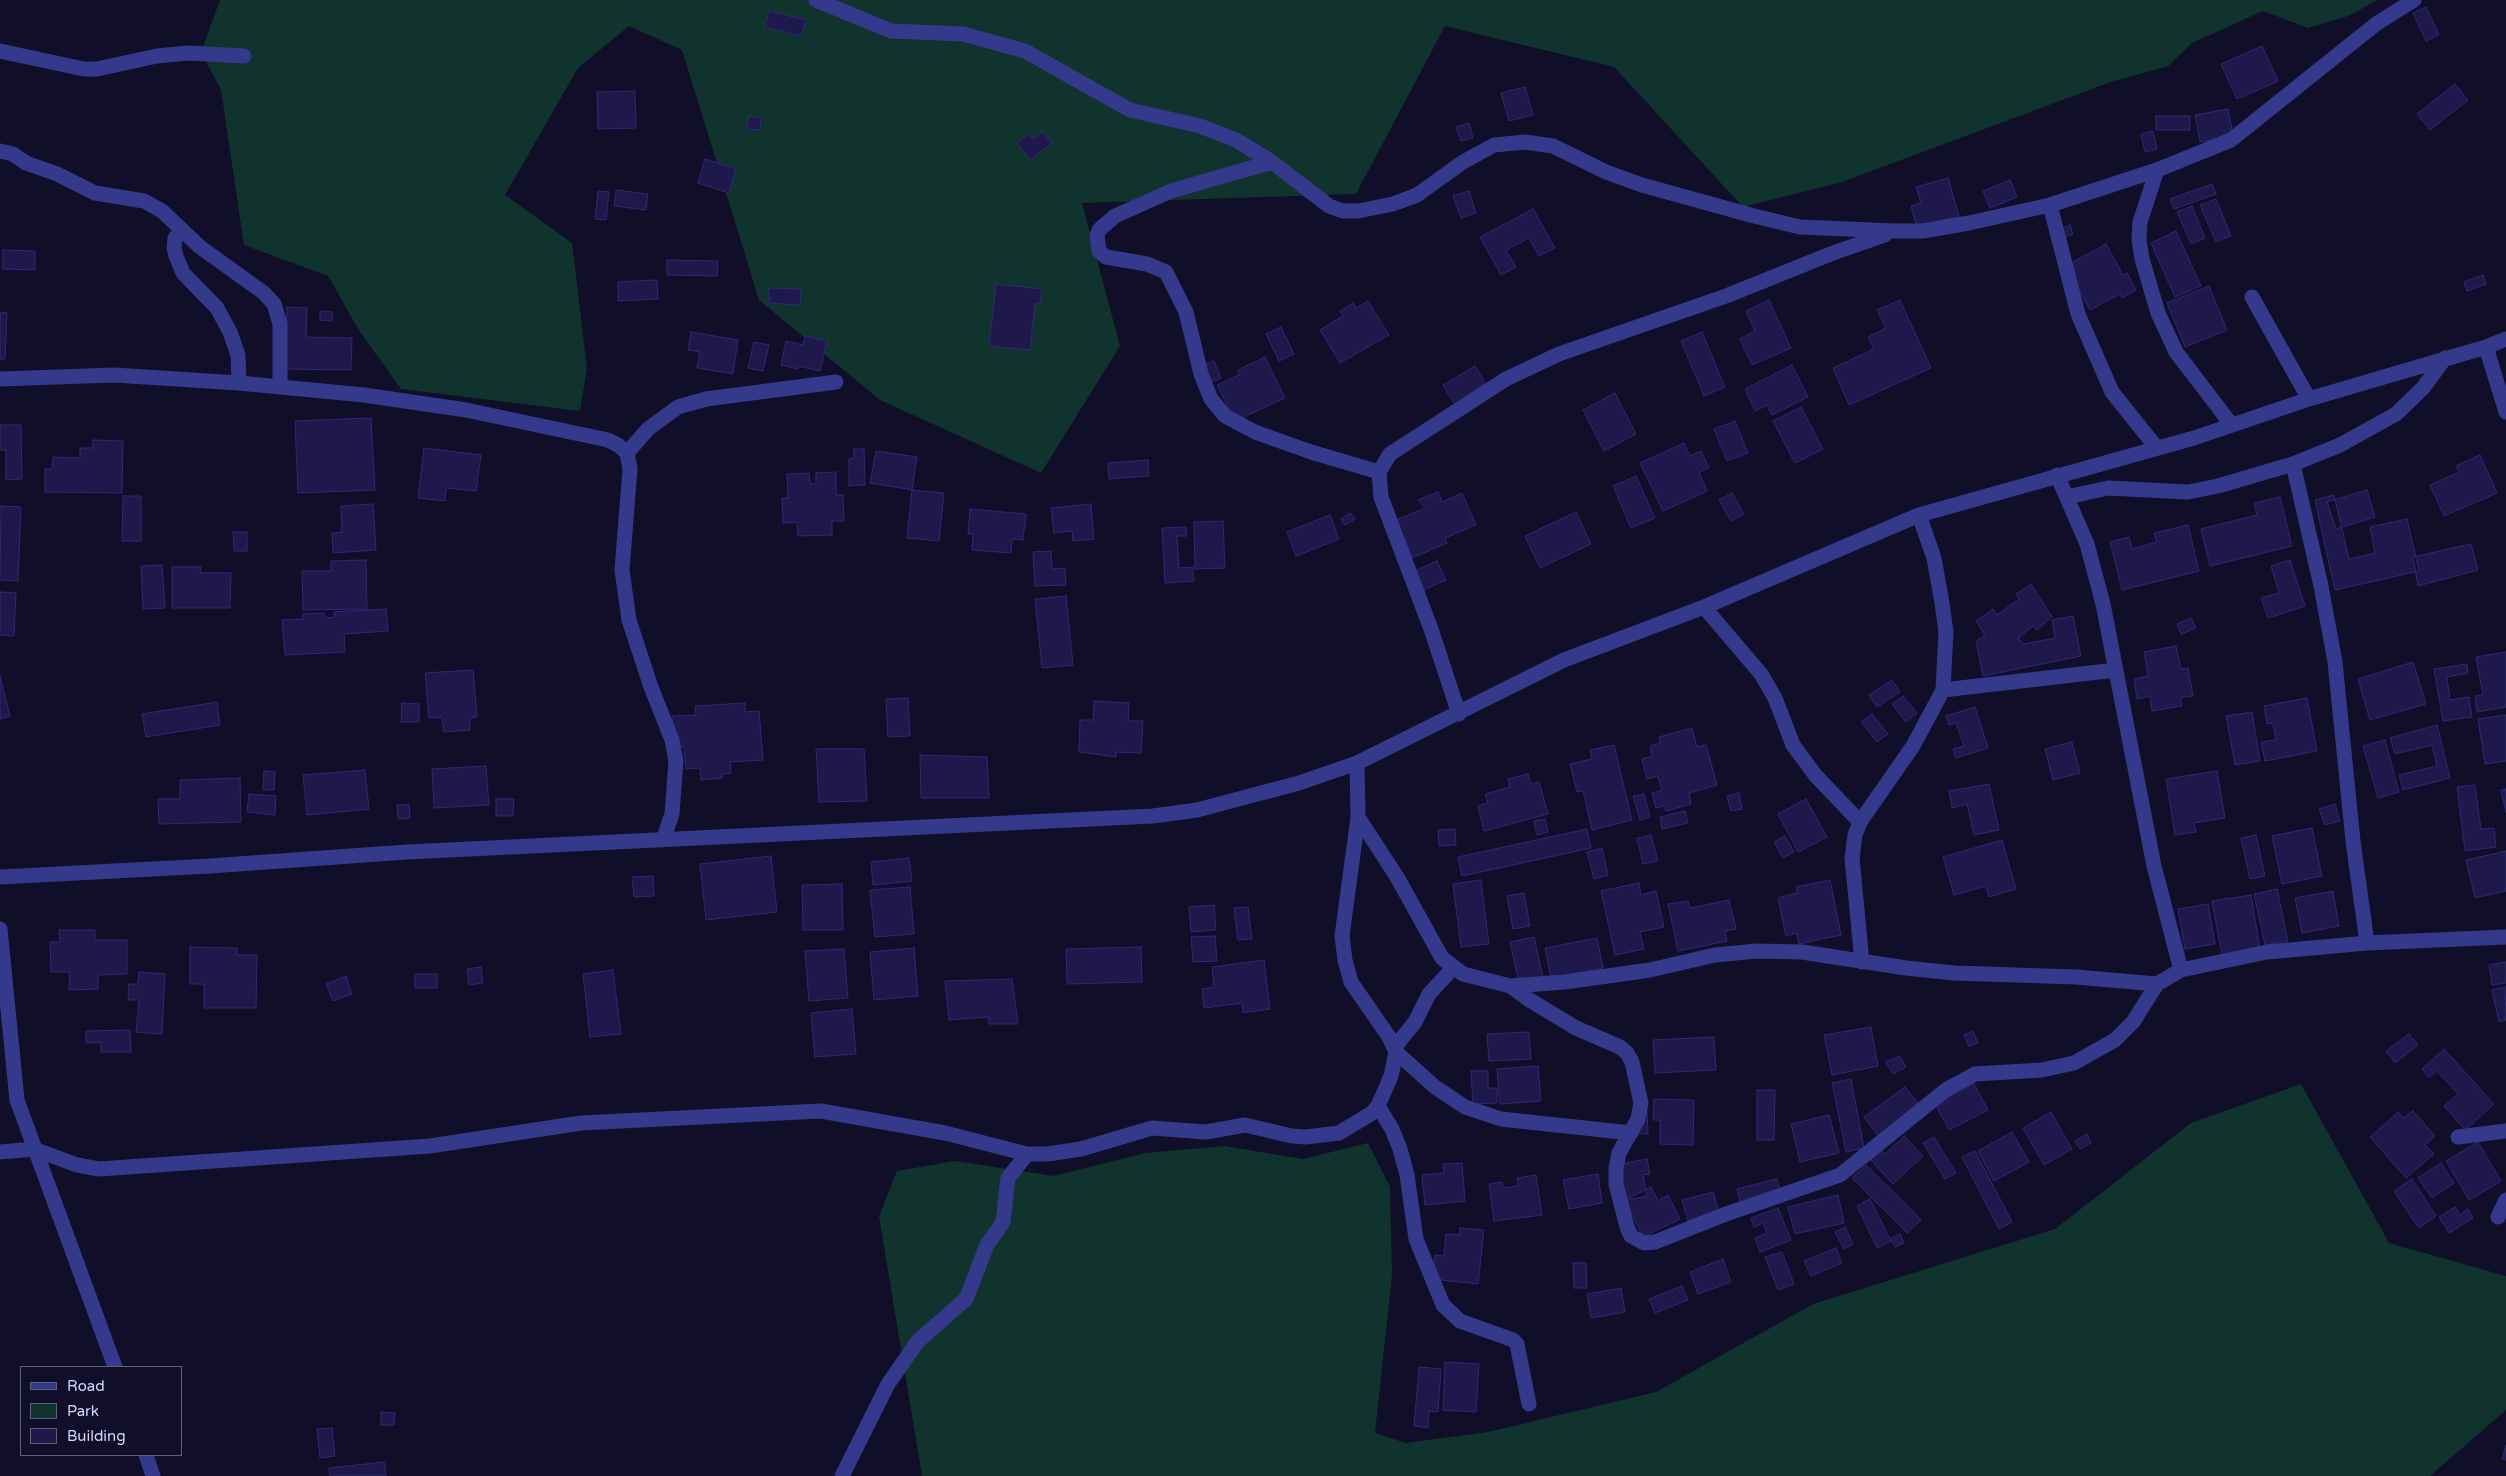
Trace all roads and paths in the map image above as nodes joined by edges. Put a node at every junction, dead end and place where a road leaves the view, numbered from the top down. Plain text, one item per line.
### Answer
1 (816, 0) edge
2 (2414, 0) edge
3 (0, 52) edge
4 (244, 56) dead end
5 (0, 151) edge
6 (1272, 162) junction
7 (2157, 170) junction
8 (2050, 205) junction
9 (183, 230) junction
10 (1895, 232) junction
11 (2252, 296) dead end
12 (2506, 338) edge
13 (2486, 347) junction
14 (2445, 358) junction
15 (0, 379) edge
16 (836, 382) dead end
17 (239, 383) junction
18 (280, 387) junction
19 (2309, 399) junction
20 (2506, 412) edge
21 (2231, 424) junction
22 (2156, 447) junction
23 (627, 453) junction
24 (2293, 464) junction
25 (1379, 472) junction
26 (2057, 475) junction
27 (2067, 497) junction
28 (1919, 514) junction
29 (1704, 607) junction
30 (2116, 670) junction
31 (1944, 690) junction
32 (1459, 714) junction
33 (1357, 763) junction
34 (1358, 817) junction
35 (1860, 822) junction
36 (663, 840) junction
37 (0, 877) edge
38 (0, 929) edge
39 (2506, 937) edge
40 (2368, 943) junction
41 (1862, 962) junction
42 (1454, 968) junction
43 (2181, 970) junction
44 (2157, 984) junction
45 (1510, 986) junction
46 (1395, 1050) junction
47 (1378, 1106) junction
48 (2506, 1131) edge
49 (1630, 1133) junction
50 (2458, 1137) dead end
51 (34, 1149) junction
52 (0, 1152) edge
53 (1028, 1154) junction
54 (2506, 1200) edge
55 (2498, 1217) dead end
56 (114, 1366) edge
57 (1529, 1404) dead end
58 (146, 1456) edge
59 (152, 1476) edge
60 (842, 1476) edge

1 - 6 street
2 - 7 street
3 - 4 street
5 - 9 street
6 - 10 street
6 - 25 street
7 - 8 street
7 - 21 street
8 - 10 street
8 - 22 street
9 - 17 street
9 - 18 street
10 - 25 street
11 - 19 street
12 - 13 street
13 - 14 street
13 - 20 street
14 - 19 street
14 - 24 street
15 - 17 street
16 - 23 street
17 - 18 street
18 - 23 street
19 - 21 street
21 - 22 street
22 - 26 street
23 - 36 street
24 - 27 street
24 - 40 street
25 - 32 street
26 - 27 street
26 - 28 street
27 - 30 street
28 - 29 street
28 - 31 street
29 - 32 street
29 - 35 street
30 - 31 street
30 - 43 street
31 - 35 street
32 - 33 street
33 - 34 street
33 - 36 street
34 - 42 street
34 - 46 street
35 - 41 street
36 - 37 street
38 - 51 street
39 - 40 street
40 - 43 street
41 - 44 street
41 - 45 street
42 - 45 street
42 - 46 street
43 - 44 street
44 - 49 street
45 - 49 street
46 - 47 street
46 - 49 street
47 - 53 street
47 - 57 street
48 - 50 street
51 - 52 street
51 - 53 street
51 - 56 street
53 - 60 street
54 - 55 street
58 - 59 street

